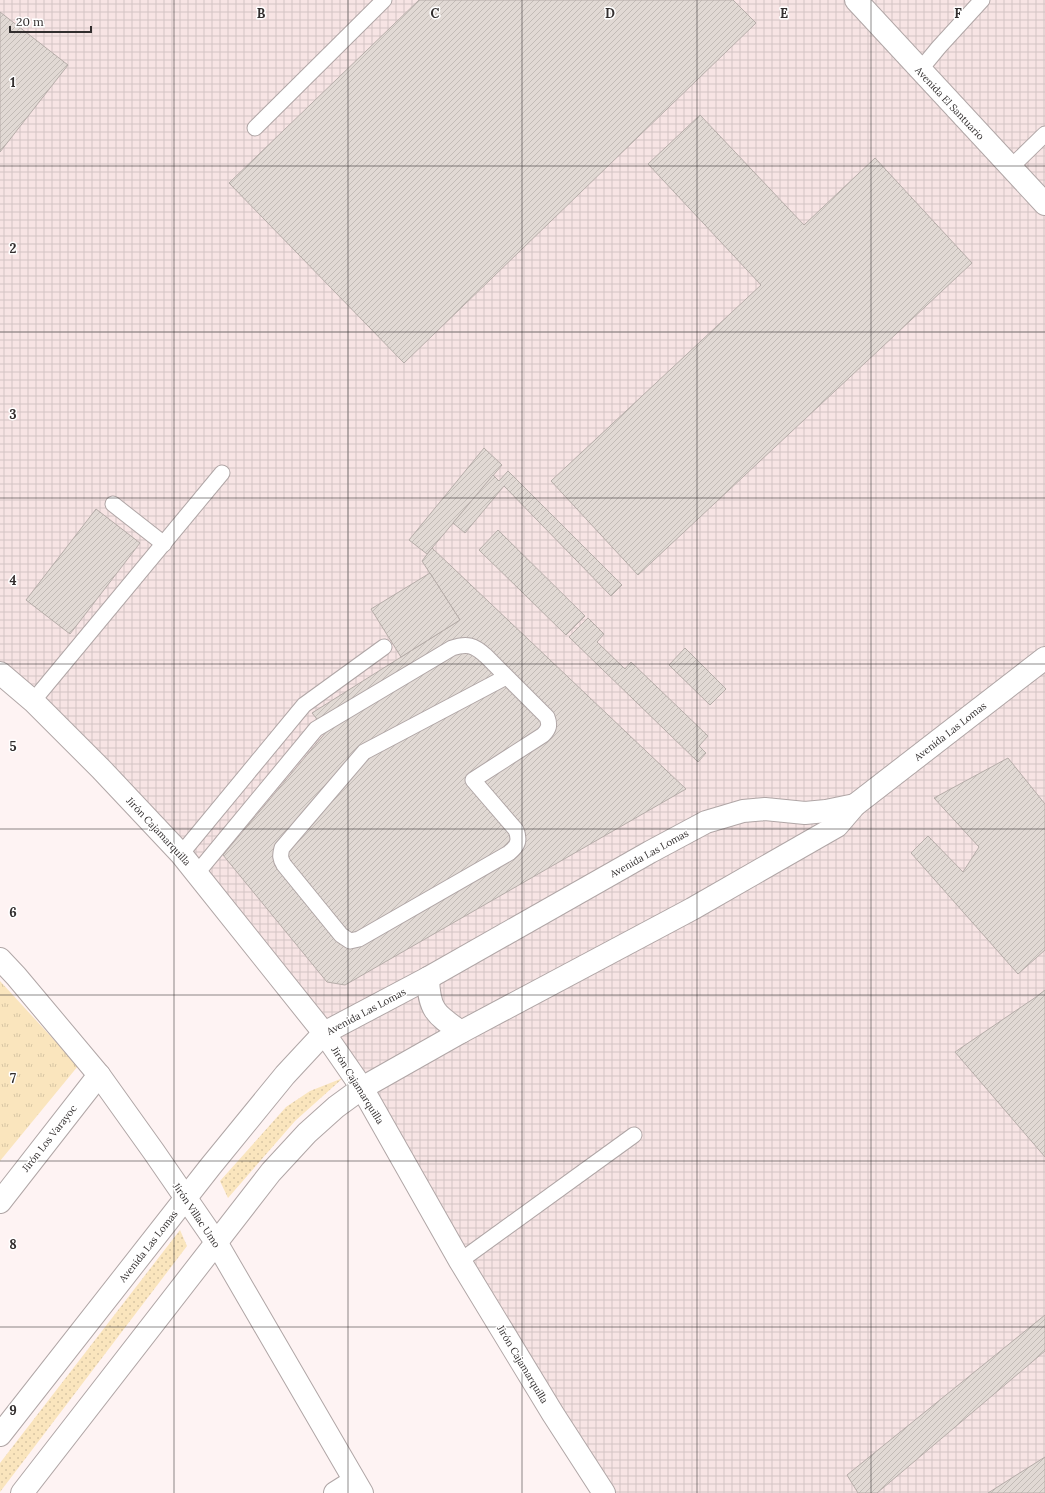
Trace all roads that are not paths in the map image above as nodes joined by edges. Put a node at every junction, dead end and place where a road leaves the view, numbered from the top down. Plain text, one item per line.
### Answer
1 (384, 0) edge
2 (856, 0) edge
3 (982, 0) edge
4 (920, 70) junction
5 (255, 128) dead end
6 (1045, 134) edge
7 (1010, 168) junction
8 (1045, 204) edge
9 (222, 473) dead end
10 (113, 504) dead end
11 (164, 544) junction
12 (384, 647) dead end
13 (1045, 658) edge
14 (0, 673) edge
15 (506, 677) junction
16 (33, 701) junction
17 (855, 805) junction
18 (181, 854) junction
19 (197, 873) junction
20 (0, 959) edge
21 (428, 978) junction
22 (460, 1032) junction
23 (324, 1033) junction
24 (98, 1075) junction
25 (362, 1088) junction
26 (634, 1134) dead end
27 (186, 1198) junction
28 (0, 1202) edge
29 (216, 1242) junction
30 (460, 1262) junction
31 (0, 1435) edge
32 (358, 1487) edge
33 (22, 1493) edge
34 (334, 1493) edge
35 (604, 1493) edge

1 - 5 lane
2 - 4 main road, Avenida El Santuario
3 - 4 lane
4 - 7 main road, Avenida El Santuario
6 - 7 lane
7 - 8 main road, Avenida El Santuario
9 - 11 lane
10 - 11 lane
11 - 16 lane
12 - 18 lane
13 - 17 main road, Avenida Las Lomas
14 - 16 main road, Jirón Cajamarquilla
15 - 15 lane
15 - 19 lane
16 - 18 main road, Jirón Cajamarquilla
17 - 21 main road, Avenida Las Lomas
17 - 22 main road, Avenida Las Lomas
18 - 19 main road, Jirón Cajamarquilla
19 - 23 main road, Jirón Cajamarquilla
20 - 24 main road, Jirón Villac Umo
21 - 22 main road
21 - 23 main road, Avenida Las Lomas
22 - 25 main road, Avenida Las Lomas
23 - 25 main road, Jirón Cajamarquilla
23 - 27 main road, Avenida Las Lomas
24 - 27 main road, Jirón Villac Umo
24 - 28 main road, Jirón Los Varayoc
25 - 29 main road, Avenida Las Lomas
25 - 30 main road, Jirón Cajamarquilla
26 - 30 lane
27 - 29 main road, Jirón Villac Umo
27 - 31 main road, Avenida Las Lomas
29 - 32 main road, Jirón Villac Umo
29 - 33 main road, Avenida Las Lomas
30 - 35 main road, Jirón Cajamarquilla
32 - 34 main road

